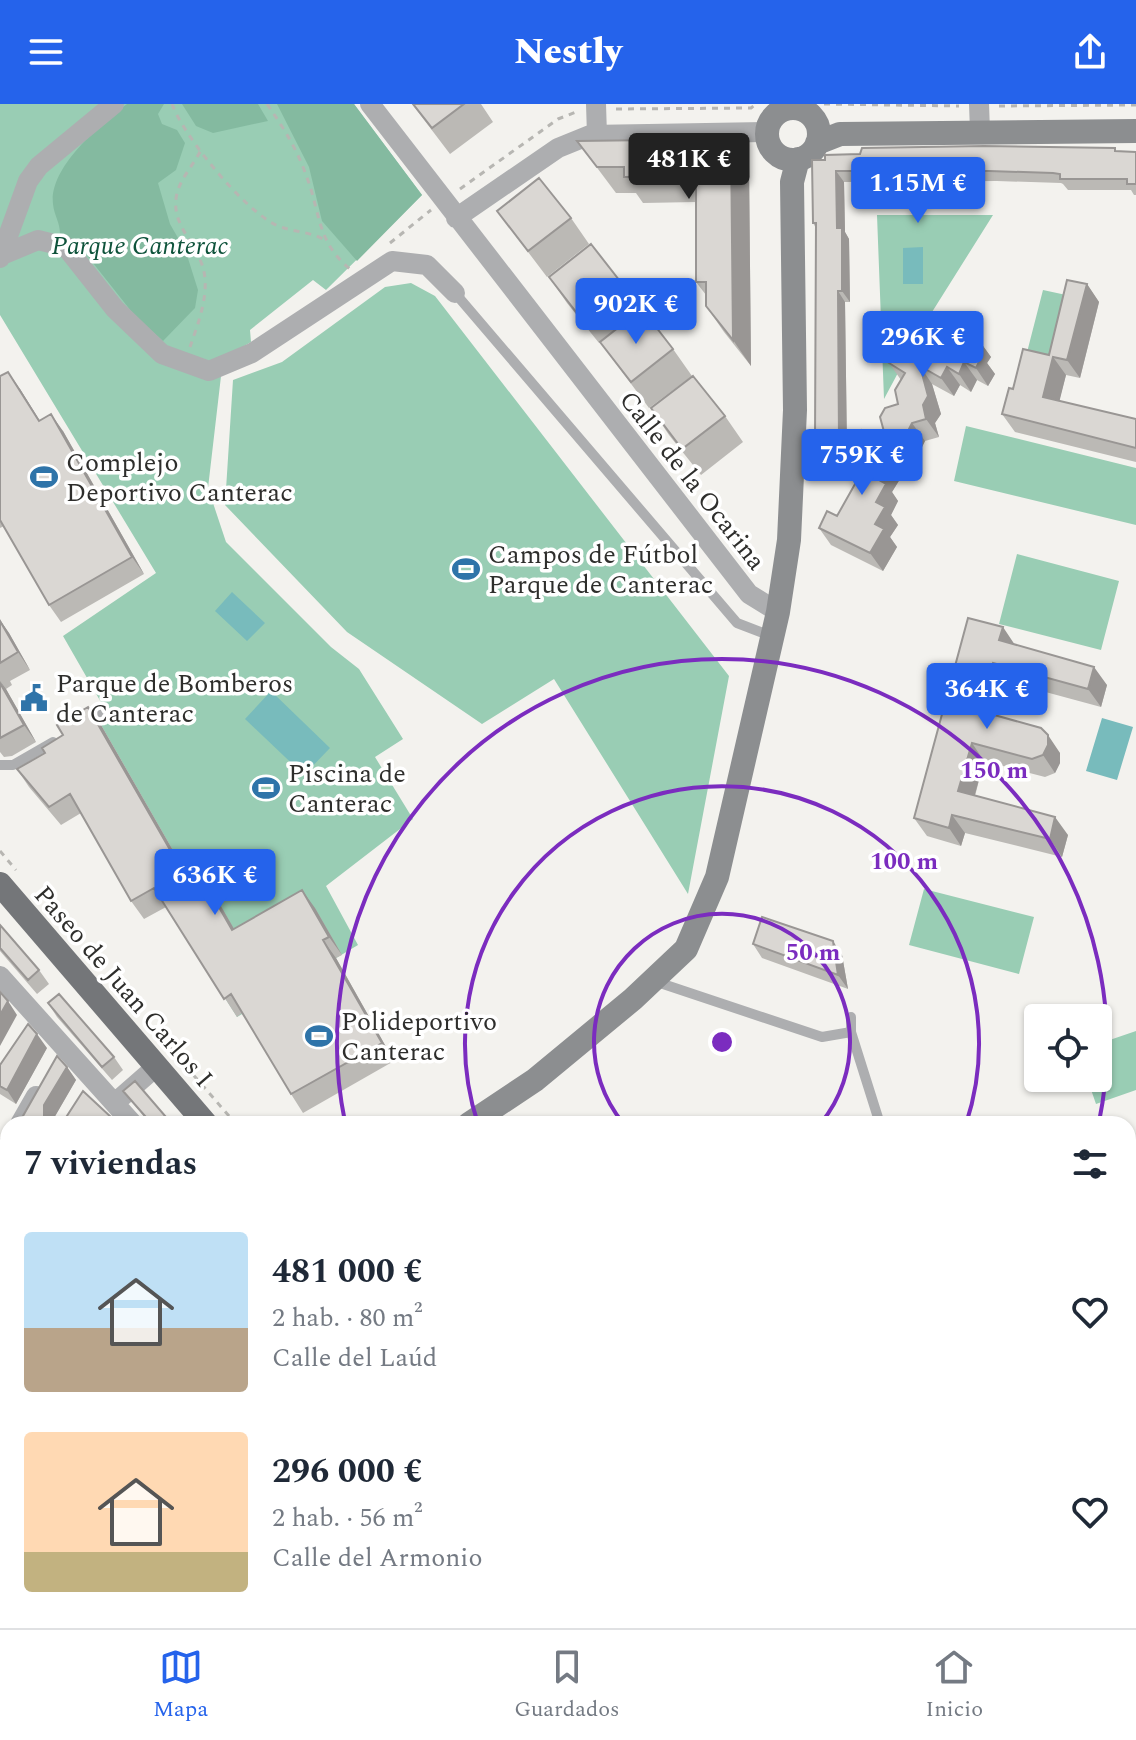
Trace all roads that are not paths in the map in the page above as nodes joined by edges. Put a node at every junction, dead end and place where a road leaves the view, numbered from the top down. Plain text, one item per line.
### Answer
1 (114, 104) edge
2 (370, 104) edge
3 (596, 104) edge
4 (979, 104) edge
5 (806, 118) edge
6 (980, 131) junction
7 (1136, 131) edge
8 (767, 132) junction
9 (597, 135) junction
10 (791, 166) junction
11 (456, 218) junction
12 (1, 257) edge
13 (455, 293) joint
14 (778, 612) junction
15 (773, 637) junction
16 (103, 713) dead end
17 (79, 727) edge
18 (67, 734) edge
19 (0, 765) edge
20 (0, 884) edge
21 (0, 977) edge
22 (653, 981) junction
23 (36, 1016) junction
24 (851, 1017) dead end
25 (851, 1032) junction
26 (21, 1038) edge
27 (56, 1060) junction
28 (157, 1066) junction
29 (92, 1079) junction
30 (79, 1100) edge
31 (114, 1103) junction
32 (24, 1116) edge
33 (126, 1116) edge
34 (199, 1116) edge
35 (481, 1116) edge
36 (877, 1116) edge

1 - 12 street
2 - 11 street, Calle de la Ocarina
3 - 9 street
4 - 6 street
5 - 6 street
5 - 8 street
5 - 10 street
6 - 7 street
8 - 9 street
8 - 10 street
9 - 11 street
10 - 14 street
11 - 14 street, Calle de la Ocarina
12 - 13 street
13 - 15 lane
14 - 15 street
15 - 22 street
16 - 17 lane
18 - 19 lane
20 - 28 main road, Paseo de Juan Carlos I
21 - 23 street
22 - 25 lane
22 - 35 street
23 - 26 street
23 - 27 street
24 - 25 lane
25 - 36 lane
27 - 29 street
27 - 32 street
28 - 31 street
28 - 34 main road, Paseo de Juan Carlos I
29 - 30 street
29 - 31 street
31 - 33 street

